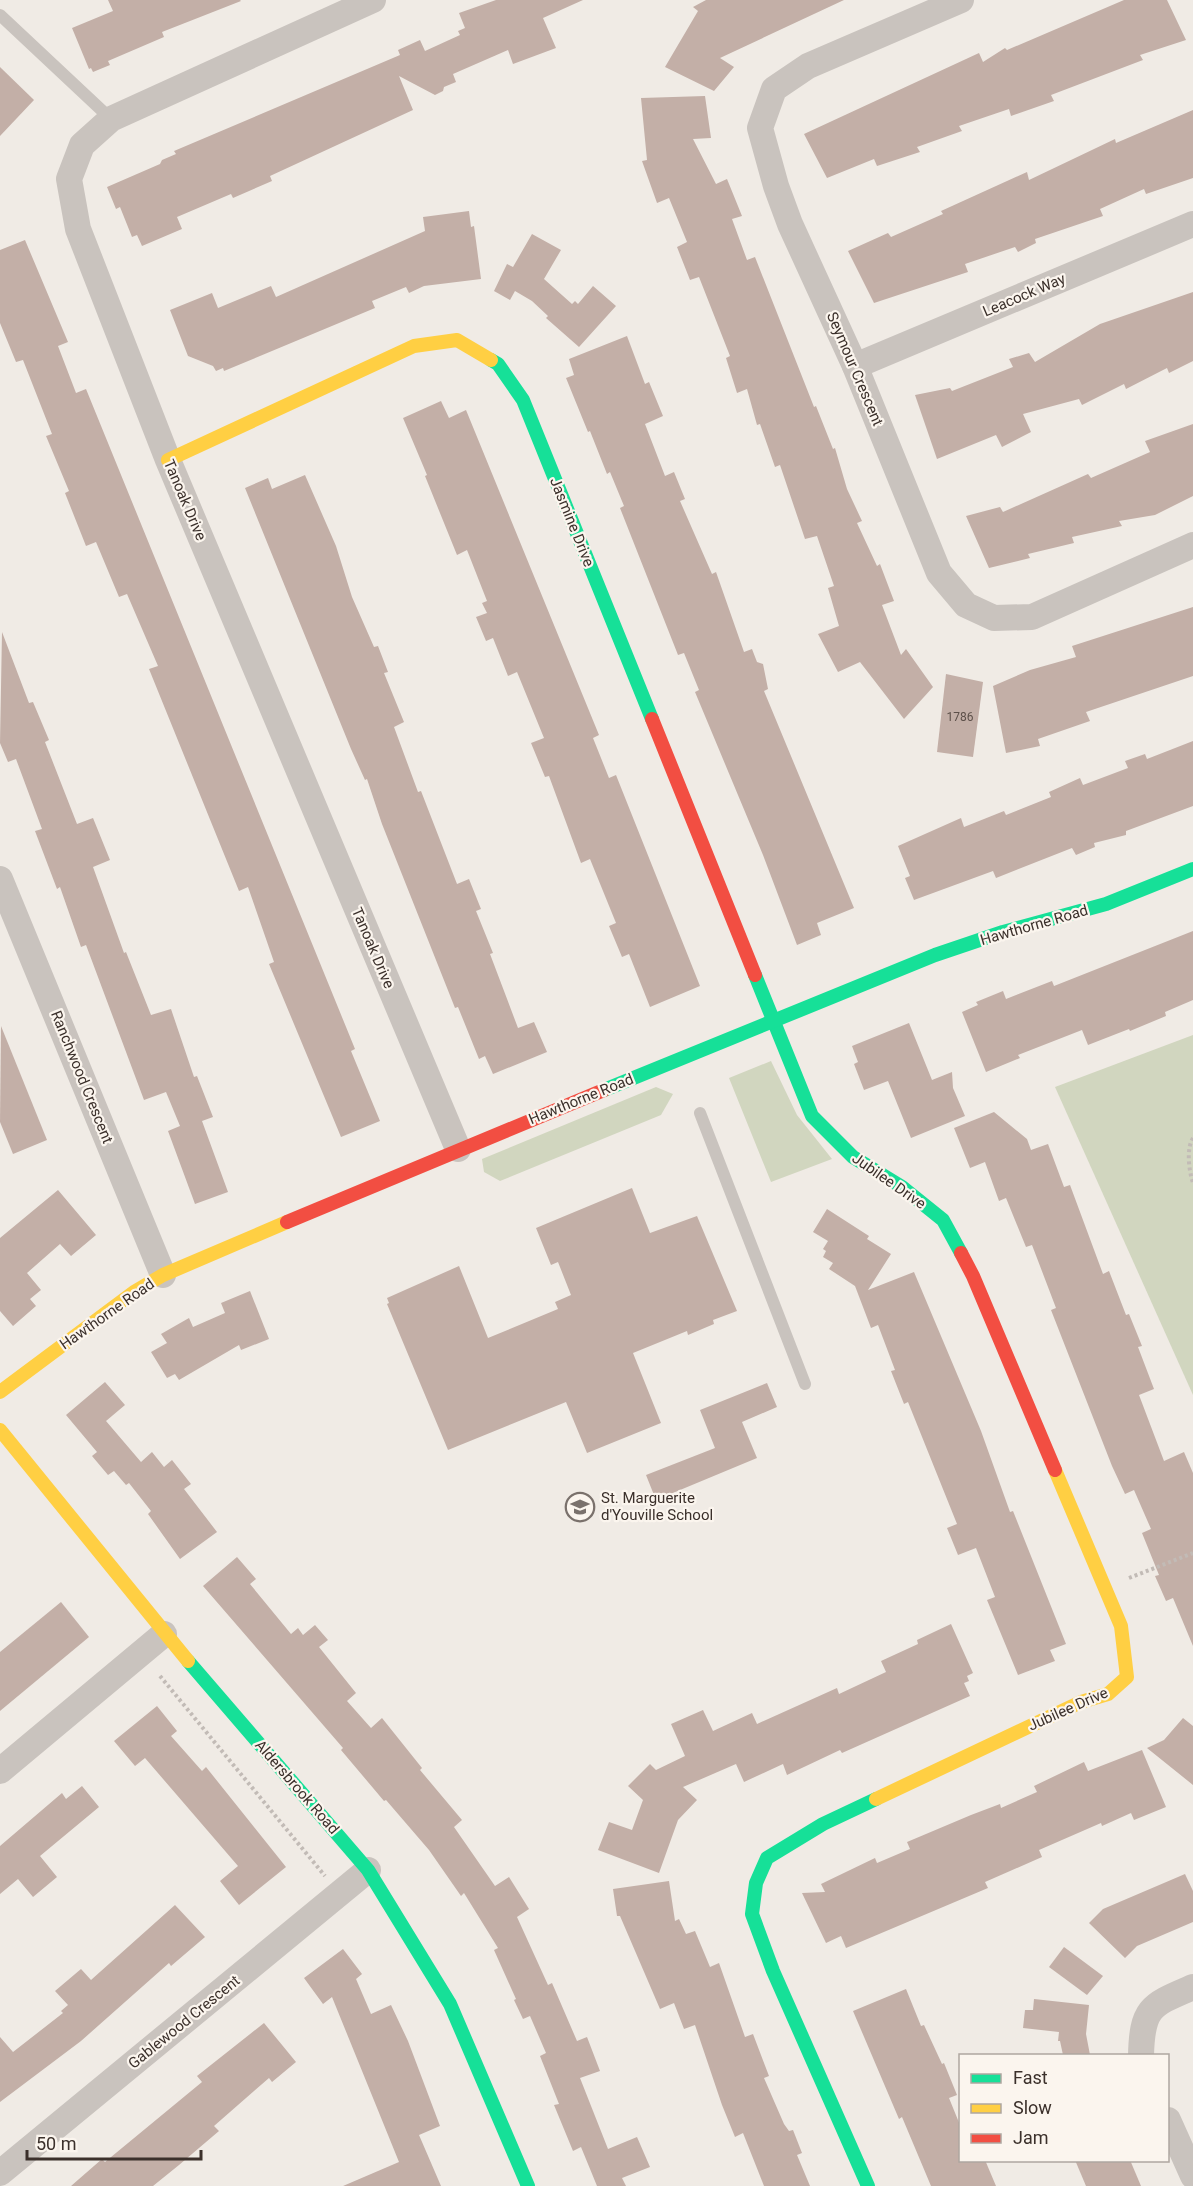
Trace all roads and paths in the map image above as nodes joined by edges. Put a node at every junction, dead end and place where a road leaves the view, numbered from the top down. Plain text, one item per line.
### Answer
1 (372, 0) edge
2 (961, 0) edge
3 (0, 15) edge
4 (111, 119) junction
5 (1193, 224) edge
6 (855, 366) junction
7 (168, 460) junction
8 (1193, 545) edge
9 (1193, 869) edge
10 (0, 879) edge
11 (772, 1021) junction
12 (700, 1113) dead end
13 (1193, 1138) edge
14 (458, 1149) junction
15 (1193, 1183) edge
16 (163, 1275) junction
17 (805, 1384) dead end
18 (0, 1392) edge
19 (0, 1431) edge
20 (1193, 1553) edge
21 (1126, 1579) dead end
22 (164, 1634) junction
23 (154, 1668) dead end
24 (0, 1771) edge
25 (368, 1870) junction
26 (325, 1876) dead end
27 (1193, 1987) edge
28 (1141, 2054) edge
29 (1169, 2124) edge
30 (0, 2173) edge
31 (1193, 2176) edge
32 (528, 2186) edge
33 (868, 2186) edge

1 - 4 street, Tanoak Drive
2 - 6 street, Seymour Crescent
3 - 4 lane
4 - 7 street, Tanoak Drive
5 - 6 street, Leacock Way
6 - 8 street, Seymour Crescent
7 - 11 street, Jasmine Drive
7 - 14 street, Tanoak Drive
9 - 11 street, Hawthorne Road
10 - 16 street, Ranchwood Crescent
11 - 14 street, Hawthorne Road
11 - 33 street, Jubilee Drive
12 - 17 lane
13 - 15 path
14 - 16 street, Hawthorne Road
16 - 18 street, Hawthorne Road
19 - 22 street, Aldersbrook Road
20 - 21 path
22 - 24 street
22 - 25 street, Aldersbrook Road
23 - 26 path
25 - 30 street, Gablewood Crescent
25 - 32 street, Aldersbrook Road
27 - 28 street
29 - 31 street

